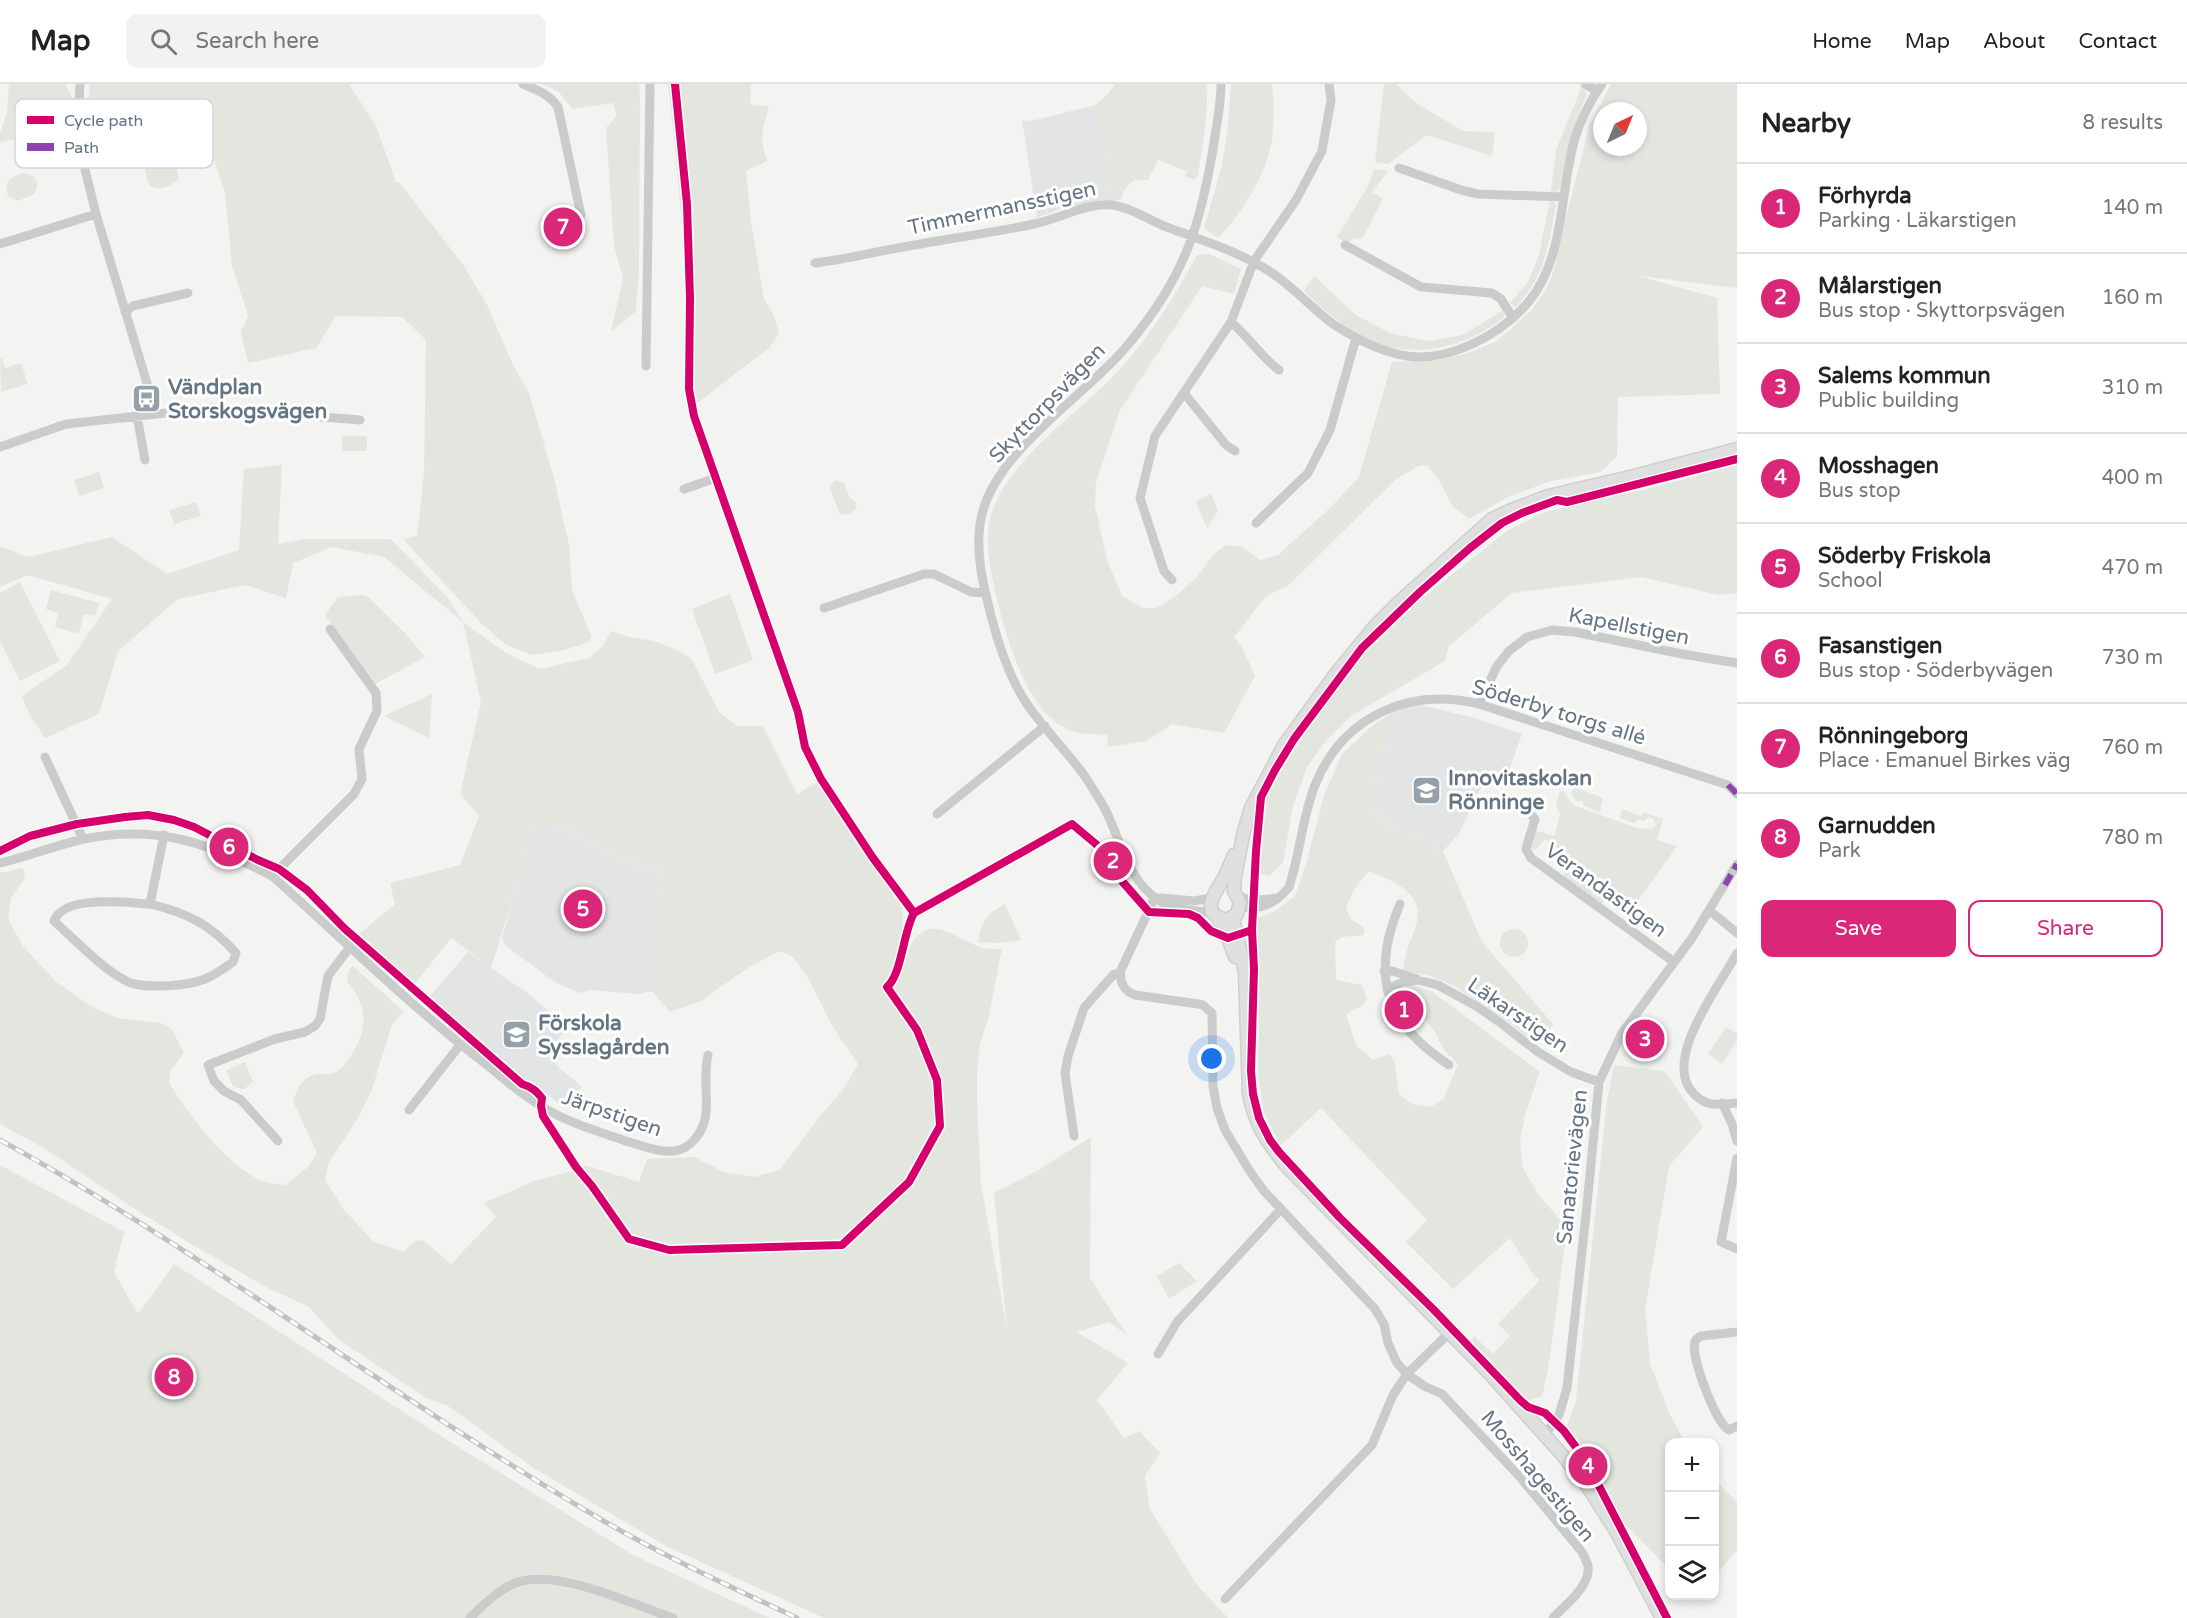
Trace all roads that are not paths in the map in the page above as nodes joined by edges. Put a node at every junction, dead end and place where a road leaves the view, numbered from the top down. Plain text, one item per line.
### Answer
1 (80, 84) edge
2 (523, 84) edge
3 (651, 84) edge
4 (1221, 84) edge
5 (1329, 84) edge
6 (1585, 84) edge
7 (1599, 88) edge
8 (79, 99) edge
9 (85, 168) edge
10 (1399, 168) dead end
11 (1564, 197) junction
12 (96, 214) junction
13 (581, 215) dead end
14 (1192, 237) junction
15 (0, 244) edge
16 (1345, 244) dead end
17 (1254, 261) junction
18 (814, 263) dead end
19 (188, 293) dead end
20 (125, 312) junction
21 (1513, 318) junction
22 (1231, 322) junction
23 (1356, 338) junction
24 (646, 366) dead end
25 (1280, 370) dead end
26 (1184, 393) junction
27 (156, 413) junction
28 (137, 416) junction
29 (360, 420) dead end
30 (0, 447) edge
31 (1737, 449) edge
32 (1235, 451) dead end
33 (145, 460) dead end
34 (716, 478) dead end
35 (684, 489) dead end
36 (1256, 523) dead end
37 (1172, 580) dead end
38 (985, 593) junction
39 (824, 608) dead end
40 (330, 629) dead end
41 (1737, 663) edge
42 (1479, 704) junction
43 (1045, 726) junction
44 (45, 757) dead end
45 (1737, 794) edge
46 (1527, 810) dead end
47 (937, 814) dead end
48 (1244, 831) junction
49 (164, 835) junction
50 (83, 839) junction
51 (0, 863) edge
52 (1737, 864) edge
53 (272, 876) junction
54 (1214, 896) junction
55 (1155, 897) junction
56 (1237, 897) junction
57 (150, 904) junction
58 (1400, 904) dead end
59 (1709, 910) junction
60 (1215, 915) junction
61 (1233, 918) junction
62 (1737, 933) edge
63 (350, 947) junction
64 (1737, 953) edge
65 (1674, 962) junction
66 (1384, 971) junction
67 (1120, 974) junction
68 (1418, 980) junction
69 (1246, 989) junction
70 (1387, 989) junction
71 (460, 1045) junction
72 (708, 1055) dead end
73 (1449, 1065) dead end
74 (1599, 1082) junction
75 (1722, 1103) junction
76 (1737, 1103) edge
77 (409, 1110) dead end
78 (1074, 1136) dead end
79 (278, 1141) dead end
80 (1737, 1141) edge
81 (1737, 1158) edge
82 (1281, 1209) junction
83 (1737, 1249) edge
84 (1737, 1332) edge
85 (1449, 1333) junction
86 (1158, 1354) dead end
87 (1407, 1374) junction
88 (1737, 1426) edge
89 (1545, 1435) junction
90 (1225, 1599) dead end
91 (470, 1618) edge
92 (673, 1618) edge
93 (1553, 1618) edge
94 (1662, 1618) edge

1 - 8 street
2 - 13 street
3 - 24 street
4 - 14 street, Skyttorpsvägen
5 - 17 street
6 - 7 street
7 - 11 street, Timmermansstigen
9 - 12 street
10 - 11 street
11 - 21 street, Timmermansstigen
12 - 15 street
12 - 20 street
14 - 17 street, Timmermansstigen
14 - 18 street, Timmermansstigen
14 - 38 street, Skyttorpsvägen
16 - 21 street
17 - 22 street
17 - 23 street, Timmermansstigen
19 - 20 street
20 - 27 street
21 - 23 street, Timmermansstigen
22 - 25 street
22 - 26 street
23 - 36 street
26 - 32 street
26 - 37 street
27 - 28 street
27 - 29 street
28 - 30 street
28 - 33 street
31 - 48 main road
34 - 35 street
38 - 39 street
38 - 43 street, Skyttorpsvägen
40 - 53 street
41 - 42 street, Kapellstigen
42 - 45 street, Söderby torgs allé
42 - 56 street, Söderby torgs allé
43 - 47 street
43 - 55 street, Skyttorpsvägen
44 - 50 street
46 - 65 street, Verandastigen
48 - 54 main road
48 - 56 main road
49 - 50 street, Järpstigen
49 - 53 street, Järpstigen
49 - 57 street
50 - 51 street, Järpstigen
52 - 59 street, Sanatorievägen
53 - 63 street, Järpstigen
54 - 55 street
54 - 56 main road
54 - 60 main road
55 - 60 street, Skyttorpsvägen
55 - 67 street
56 - 61 main road
57 - 57 street
58 - 66 street
59 - 62 street
59 - 65 street, Sanatorievägen
60 - 61 main road
60 - 69 main road
61 - 69 main road
63 - 71 street, Järpstigen
63 - 79 street
64 - 75 street
65 - 74 street, Sanatorievägen
66 - 68 street, Läkarstigen
66 - 70 street
67 - 78 street
67 - 82 street, Mosshagestigen
68 - 70 street
68 - 74 street, Läkarstigen
69 - 85 main road
70 - 73 street
71 - 72 street, Järpstigen
71 - 77 street
74 - 89 street, Sanatorievägen
75 - 76 street
75 - 80 street
81 - 83 street
82 - 86 street
82 - 87 street, Mosshagestigen
84 - 88 street
85 - 87 street
85 - 89 main road
87 - 90 street
87 - 93 street, Mosshagestigen
89 - 94 main road
91 - 92 street

